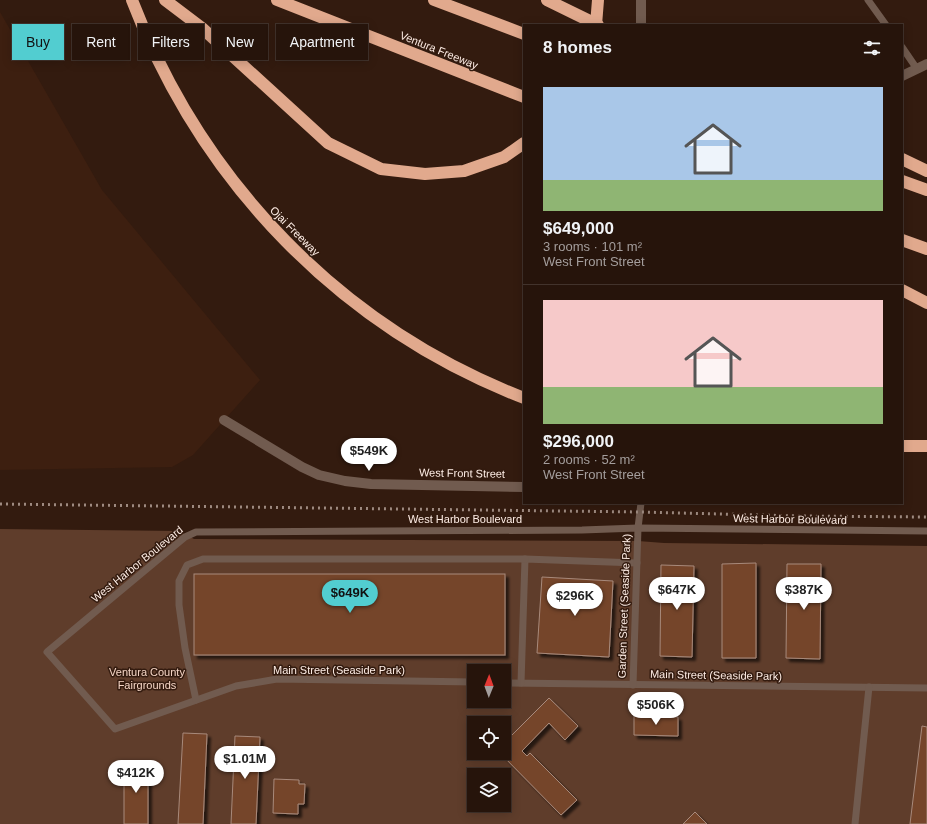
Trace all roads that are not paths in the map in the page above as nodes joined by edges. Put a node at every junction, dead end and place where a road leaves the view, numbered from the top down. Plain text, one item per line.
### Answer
1 (132, 0) edge
2 (165, 0) edge
3 (277, 0) edge
4 (434, 0) edge
5 (547, 0) edge
6 (598, 0) edge
7 (641, 0) edge
8 (868, 0) edge
9 (595, 24) edge
10 (597, 24) edge
11 (641, 24) edge
12 (885, 24) edge
13 (523, 34) edge
14 (903, 48) edge
15 (927, 64) edge
16 (917, 69) junction
17 (903, 76) edge
18 (501, 89) junction
19 (523, 97) edge
20 (523, 102) edge
21 (523, 144) edge
22 (903, 159) edge
23 (924, 169) edge
24 (903, 181) edge
25 (927, 190) edge
26 (903, 240) edge
27 (927, 249) edge
28 (903, 291) edge
29 (927, 303) edge
30 (523, 398) edge
31 (224, 420) dead end
32 (903, 446) edge
33 (927, 446) edge
34 (523, 486) edge
35 (642, 504) edge
36 (638, 528) junction
37 (927, 531) edge
38 (525, 559) junction
39 (637, 563) junction
40 (467, 682) edge
41 (511, 682) edge
42 (521, 683) junction
43 (633, 685) junction
44 (869, 687) junction
45 (927, 688) edge
46 (196, 700) junction
47 (115, 729) joint
48 (855, 824) edge

1 - 30 highway, Ojai Freeway
2 - 21 highway
3 - 18 highway, Ventura Freeway
4 - 13 highway
5 - 9 highway, bridge
6 - 10 highway
7 - 11 street
8 - 12 lane
14 - 16 lane
15 - 16 street
16 - 17 street
18 - 19 highway, Ventura Freeway
18 - 20 highway
22 - 23 highway
24 - 25 highway
26 - 27 highway
28 - 29 highway
31 - 34 street, West Front Street
32 - 33 highway
35 - 36 lane, Garden Street (Seaside Park)
36 - 37 lane, West Harbor Boulevard
36 - 39 lane, Garden Street (Seaside Park)
36 - 47 lane, West Harbor Boulevard
38 - 39 lane
38 - 42 lane
38 - 46 lane
39 - 43 lane, Garden Street (Seaside Park)
40 - 46 lane, Main Street (Seaside Park)
41 - 42 lane, Main Street (Seaside Park)
42 - 43 lane, Main Street (Seaside Park)
43 - 44 lane, Main Street (Seaside Park)
44 - 45 lane, Main Street (Seaside Park)
44 - 48 lane
46 - 47 lane, Main Street (Seaside Park)

